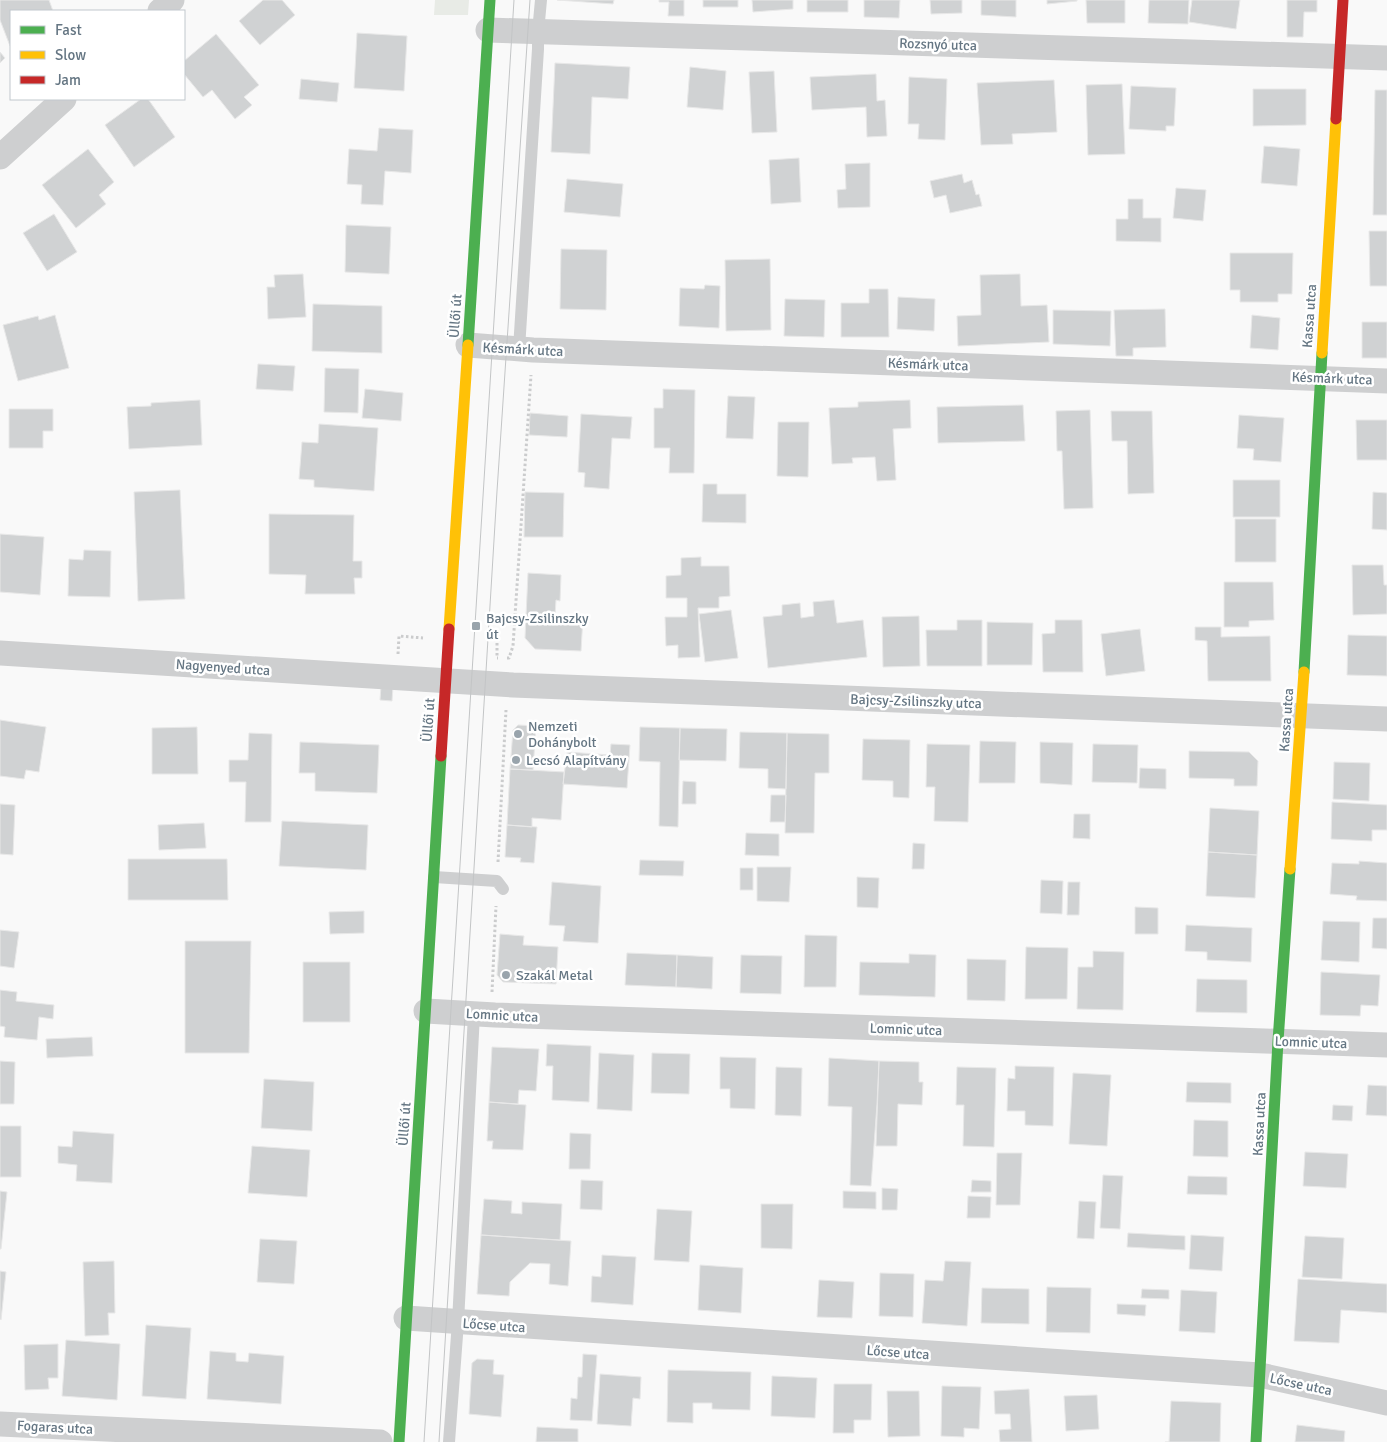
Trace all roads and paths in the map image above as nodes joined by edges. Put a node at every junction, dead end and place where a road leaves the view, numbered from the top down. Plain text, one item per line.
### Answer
1 (172, 0) edge
2 (490, 0) edge
3 (541, 0) edge
4 (1343, 0) edge
5 (161, 10) edge
6 (488, 30) junction
7 (538, 32) junction
8 (1340, 56) junction
9 (1387, 58) edge
10 (63, 100) edge
11 (0, 157) edge
12 (468, 346) junction
13 (526, 349) junction
14 (1320, 378) junction
15 (1387, 381) edge
16 (497, 643) dead end
17 (0, 653) edge
18 (446, 681) junction
19 (1301, 716) junction
20 (1387, 720) edge
21 (434, 876) junction
22 (501, 882) dead end
23 (426, 1011) junction
24 (474, 1014) junction
25 (1278, 1041) junction
26 (1387, 1045) edge
27 (406, 1318) junction
28 (458, 1322) junction
29 (1260, 1375) junction
30 (1387, 1403) edge
31 (0, 1424) edge
32 (380, 1442) edge
33 (399, 1442) edge
34 (449, 1442) edge
35 (1256, 1442) edge

1 - 5 street
2 - 6 main road, Üllői út
3 - 7 lane
4 - 8 main road, Kassa utca
6 - 7 street, Rozsnyó utca
6 - 12 main road, Üllői út
7 - 8 street, Rozsnyó utca
7 - 13 lane
8 - 9 street, Rozsnyó utca
8 - 14 main road, Kassa utca
10 - 11 street
12 - 13 street, Késmárk utca
12 - 18 main road, Üllői út
13 - 14 street, Késmárk utca
13 - 16 path
14 - 15 street, Késmárk utca
14 - 19 main road, Kassa utca
17 - 18 street, Nagyenyed utca
18 - 19 street, Bajcsy-Zsilinszky utca
18 - 21 main road, Üllői út
19 - 20 street, Bajcsy-Zsilinszky utca
19 - 25 main road, Kassa utca
21 - 22 lane
21 - 23 main road, Üllői út
23 - 24 street, Lomnic utca
23 - 27 main road, Üllői út
24 - 25 street, Lomnic utca
24 - 28 lane
25 - 26 street, Lomnic utca
25 - 29 main road, Kassa utca
27 - 28 street, Lőcse utca
27 - 33 main road, Üllői út
28 - 29 street, Lőcse utca
28 - 34 lane
29 - 30 street, Lőcse utca
29 - 35 main road, Kassa utca
31 - 32 street, Fogaras utca

